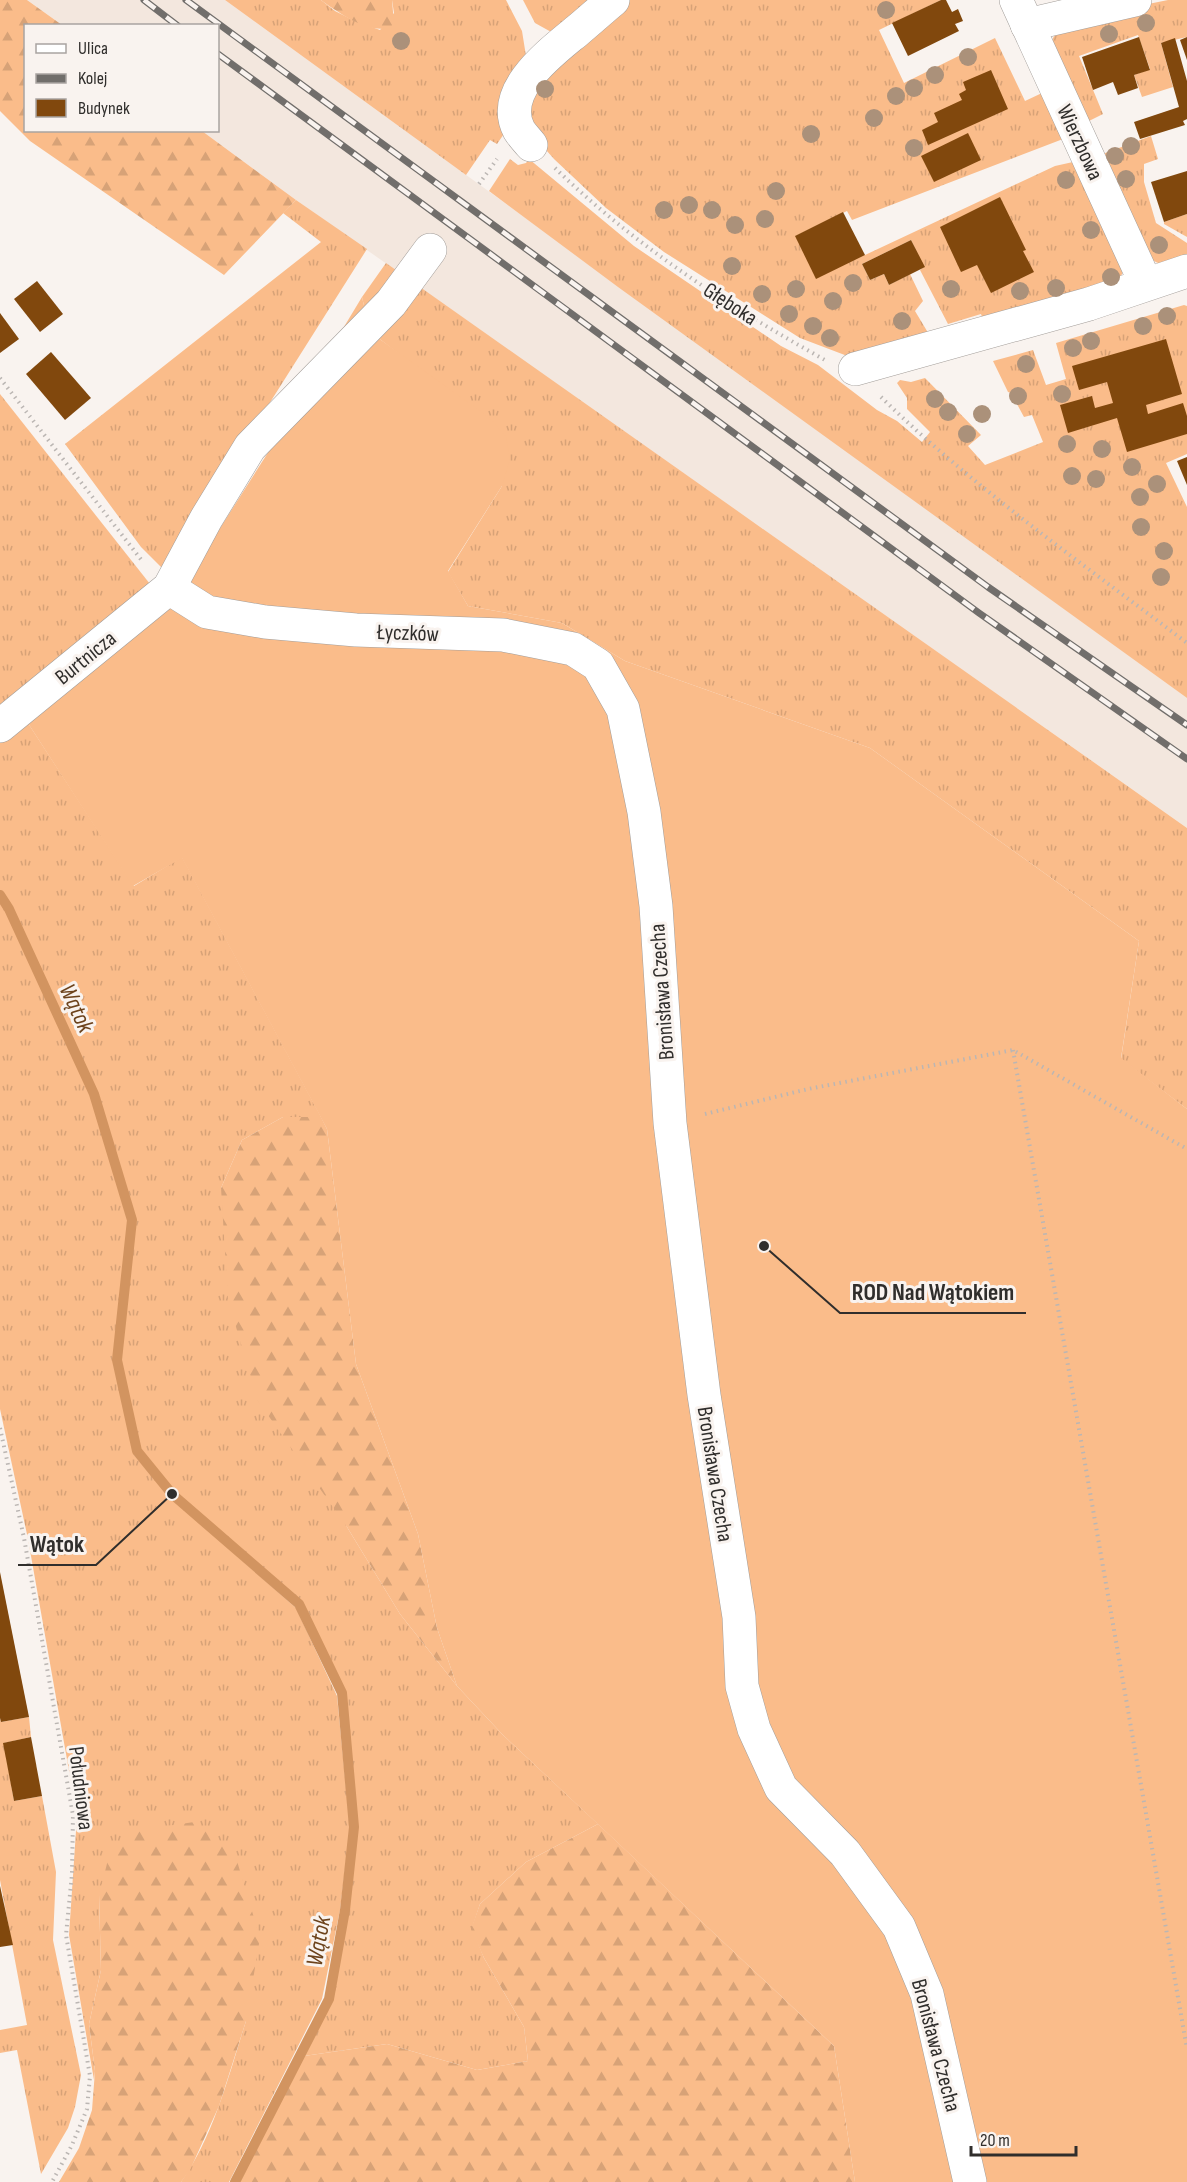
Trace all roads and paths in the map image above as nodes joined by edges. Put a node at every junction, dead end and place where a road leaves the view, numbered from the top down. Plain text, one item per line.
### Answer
1 (613, 0) edge
2 (1135, 0) edge
3 (1022, 13) edge
4 (531, 145) joint
5 (430, 250) dead end
6 (1187, 271) edge
7 (1146, 284) junction
8 (855, 369) junction
9 (0, 378) edge
10 (169, 588) junction
11 (1187, 643) edge
12 (623, 709) joint
13 (0, 726) edge
14 (1013, 1050) junction
15 (670, 1123) junction
16 (1187, 1149) edge
17 (0, 1428) edge
18 (1187, 2049) edge
19 (52, 2182) edge
20 (970, 2182) edge

1 - 4 street
2 - 3 street
3 - 7 street, Wierzbowa
4 - 8 path, Głęboka
5 - 10 street
6 - 7 street
7 - 8 street
8 - 11 path
9 - 10 path
10 - 12 street, Łyczków
10 - 13 street, Burtnicza
12 - 15 street, Bronisława Czecha
14 - 15 path
14 - 16 path
14 - 18 path
15 - 20 street, Bronisława Czecha
17 - 19 path, Południowa

